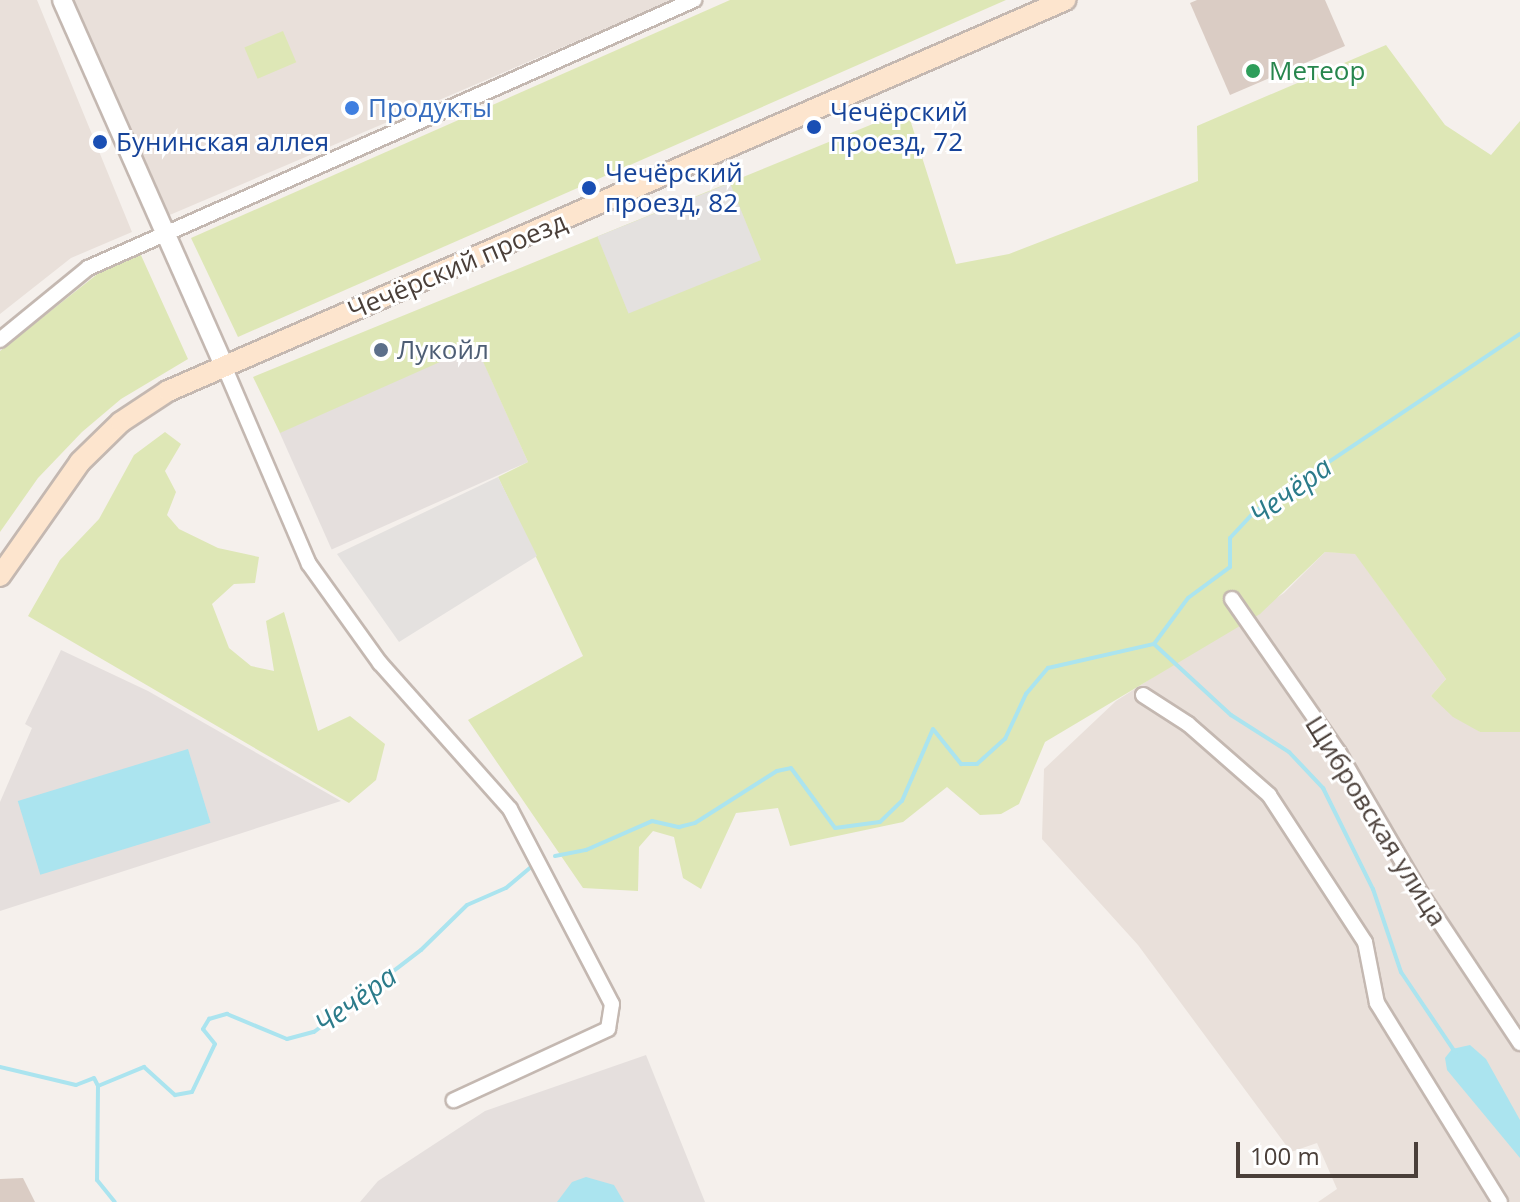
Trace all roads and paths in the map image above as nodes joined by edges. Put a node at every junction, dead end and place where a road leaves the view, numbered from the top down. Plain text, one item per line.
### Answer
1 (62, 0) edge
2 (694, 0) edge
3 (1065, 0) edge
4 (164, 233) junction
5 (0, 340) edge
6 (224, 366) junction
7 (0, 576) edge
8 (1232, 599) dead end
9 (1143, 695) dead end
10 (1520, 1043) edge
11 (454, 1100) dead end
12 (1500, 1202) edge

1 - 4 street
2 - 4 street
3 - 6 main road, Чечёрский проезд
4 - 5 street
4 - 6 street
6 - 7 main road, Чечёрский проезд
6 - 11 street
8 - 10 street, Щибровская улица
9 - 12 street

